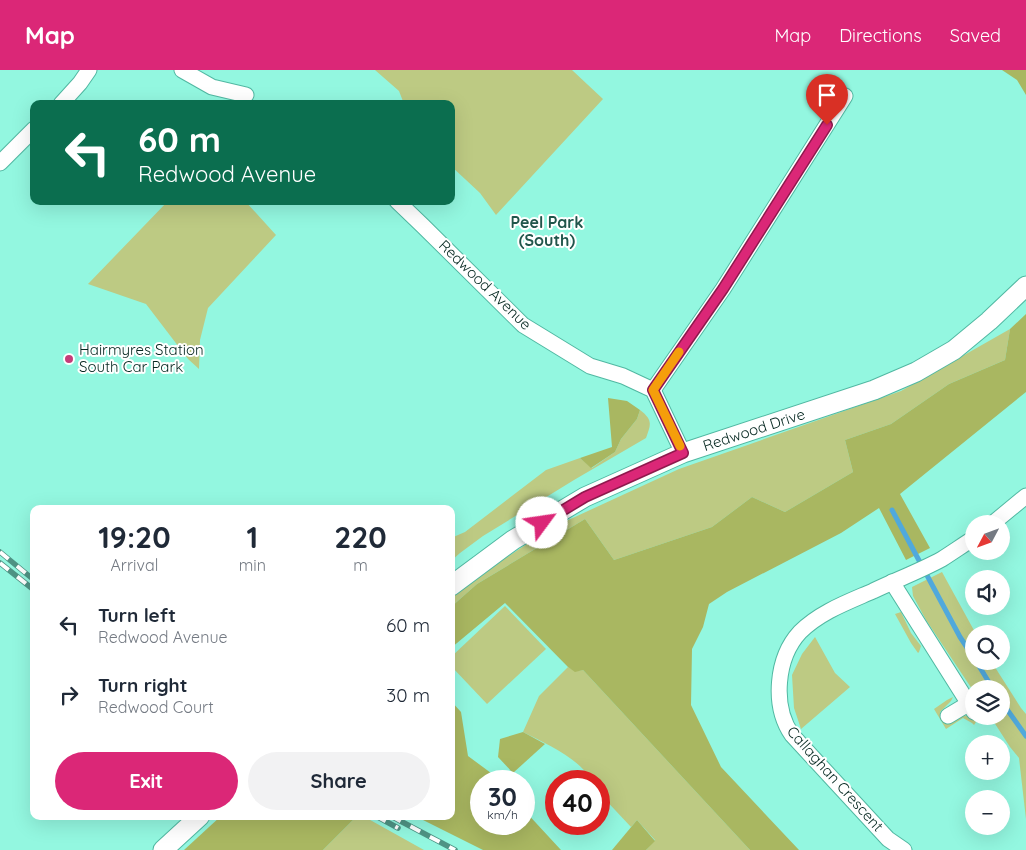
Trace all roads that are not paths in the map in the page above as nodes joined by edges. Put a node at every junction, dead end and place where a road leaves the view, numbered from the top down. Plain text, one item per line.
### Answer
1 (89, 70) edge
2 (182, 70) edge
3 (246, 95) dead end
4 (845, 96) dead end
5 (64, 100) edge
6 (30, 134) edge
7 (0, 163) edge
8 (401, 205) edge
9 (1026, 286) edge
10 (653, 390) junction
11 (683, 453) junction
12 (1026, 496) edge
13 (1003, 515) edge
14 (965, 544) edge
15 (892, 582) junction
16 (455, 583) edge
17 (965, 698) edge
18 (965, 715) edge
19 (948, 716) dead end
20 (196, 820) edge
21 (163, 850) edge
22 (904, 850) edge

1 - 5 street
2 - 3 street
4 - 10 street
6 - 7 street
8 - 10 street, Redwood Avenue
9 - 11 street, Redwood Drive
10 - 11 street
11 - 16 street, Redwood Drive
12 - 13 street
14 - 15 street, Callaghan Crescent
15 - 17 street
15 - 22 street, Callaghan Crescent
18 - 19 street
20 - 21 street

